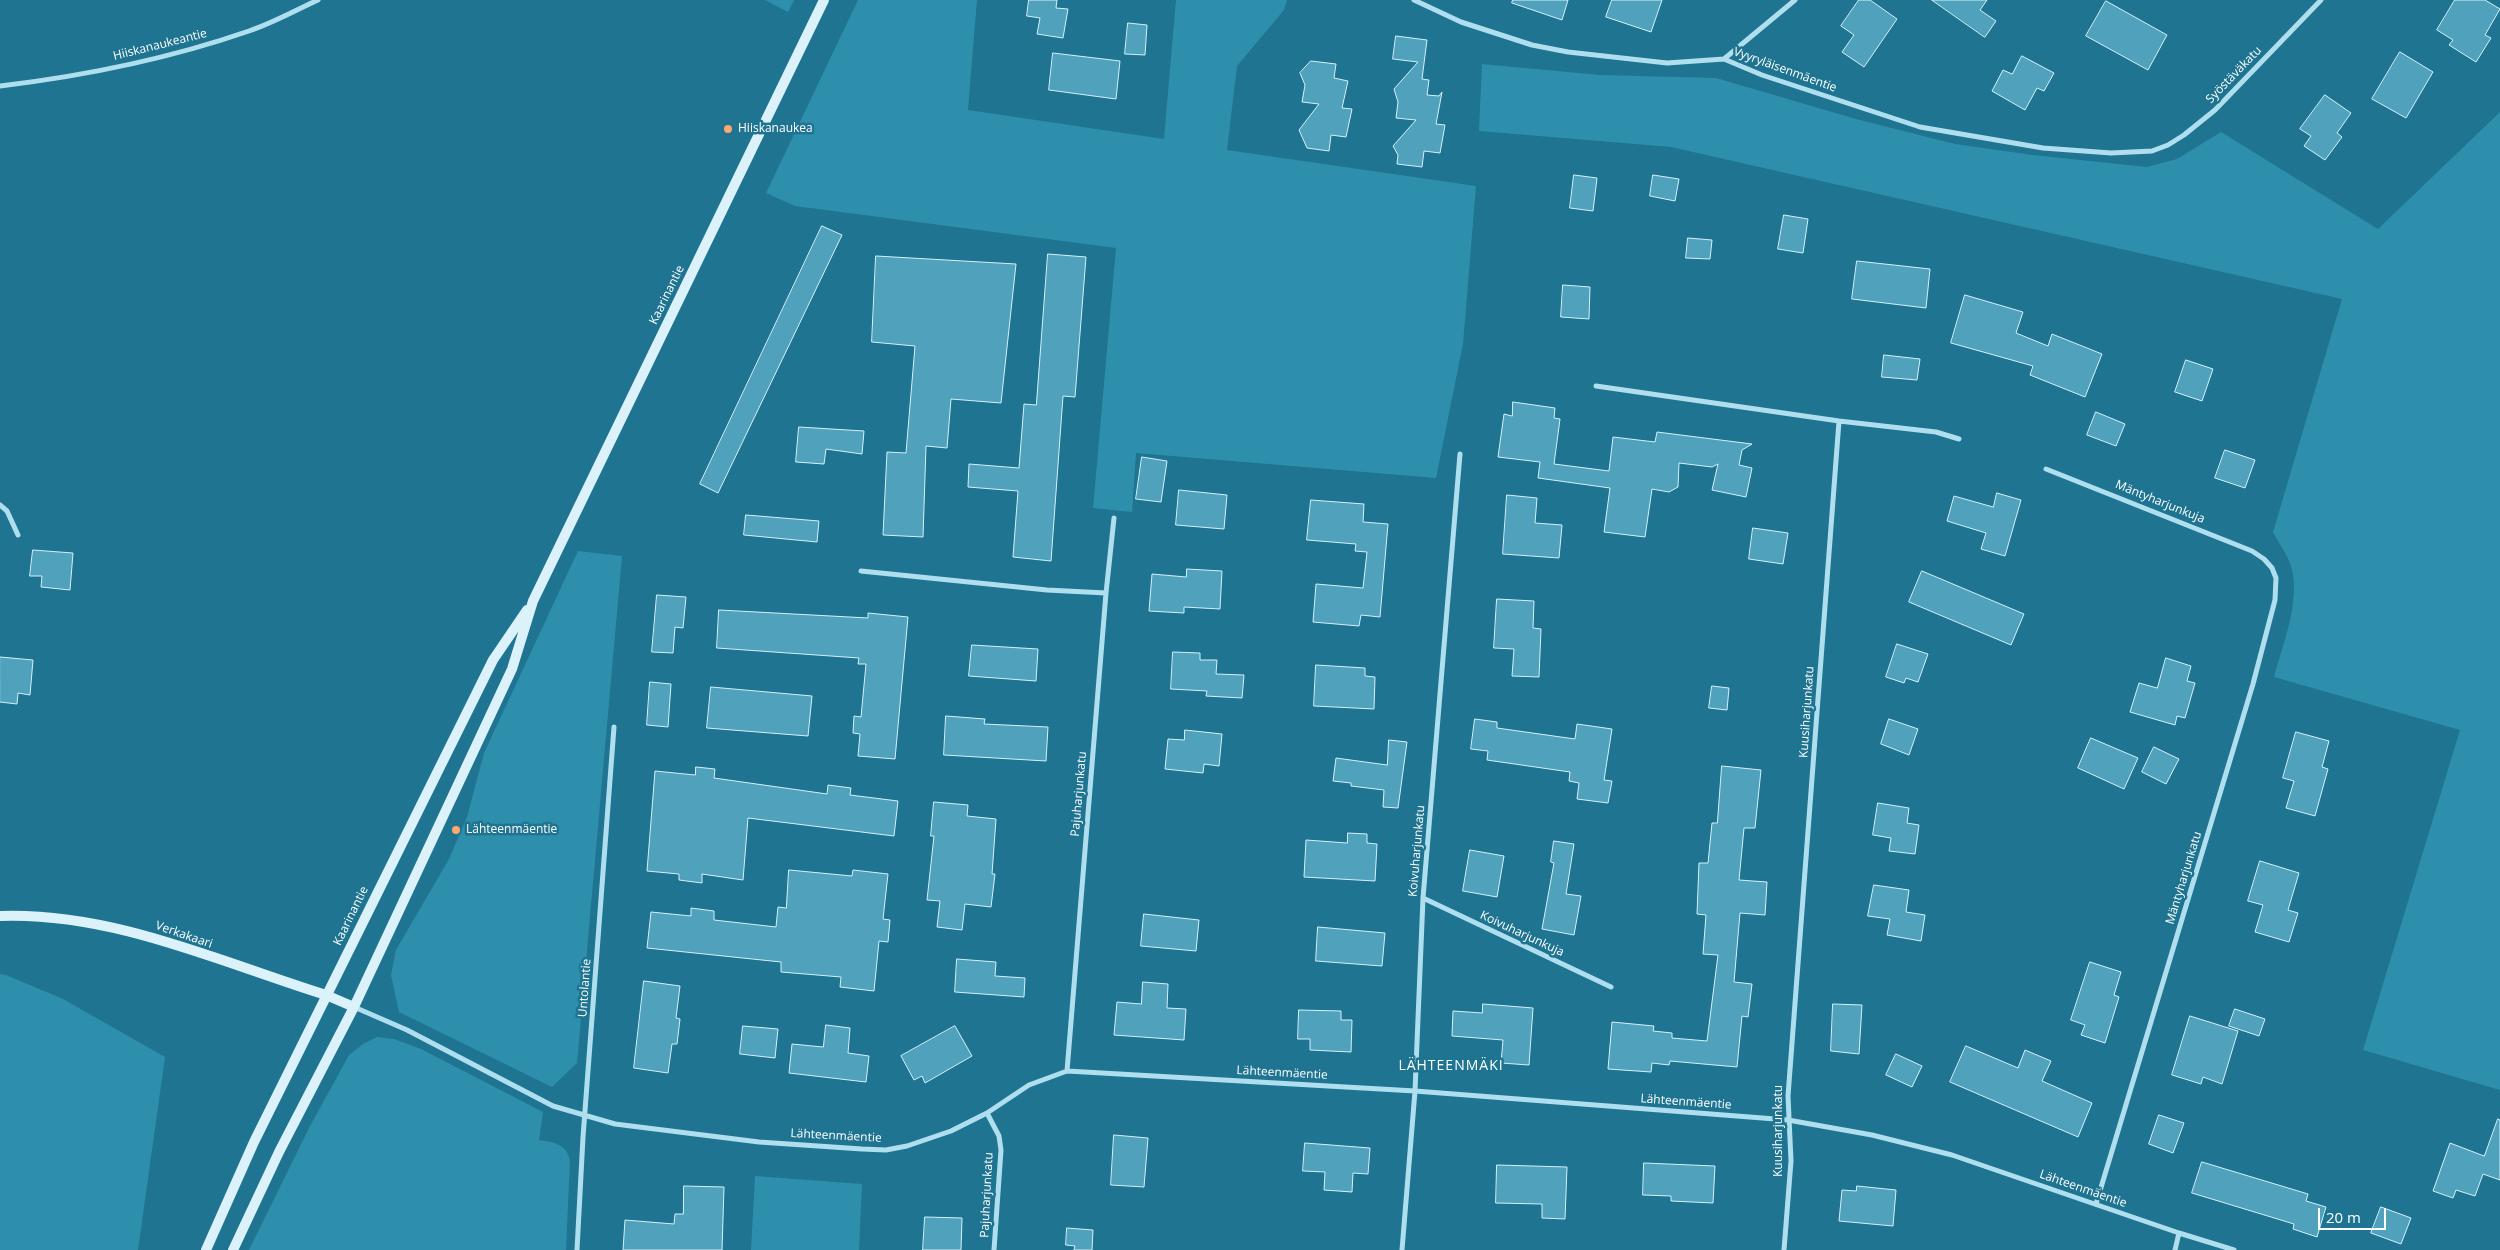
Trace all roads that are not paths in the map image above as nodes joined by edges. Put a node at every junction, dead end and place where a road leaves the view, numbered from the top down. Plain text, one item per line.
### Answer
1 (318, 0) edge
2 (824, 0) edge
3 (1414, 0) edge
4 (1795, 0) edge
5 (2321, 0) edge
6 (1724, 59) junction
7 (0, 86) edge
8 (2152, 151) joint
9 (1596, 386) dead end
10 (1839, 420) junction
11 (1959, 439) dead end
12 (1460, 454) dead end
13 (2046, 469) dead end
14 (0, 505) edge
15 (1114, 518) dead end
16 (18, 535) dead end
17 (2264, 559) joint
18 (861, 571) dead end
19 (1106, 593) junction
20 (533, 601) junction
21 (614, 727) dead end
22 (1423, 898) junction
23 (0, 916) edge
24 (1612, 987) dead end
25 (326, 995) junction
26 (354, 1007) junction
27 (1066, 1071) junction
28 (1415, 1091) junction
29 (987, 1113) junction
30 (585, 1115) junction
31 (1788, 1120) junction
32 (2096, 1204) junction
33 (2179, 1233) junction
34 (206, 1250) edge
35 (233, 1250) edge
36 (577, 1250) edge
37 (994, 1250) edge
38 (1402, 1250) edge
39 (1784, 1250) edge
40 (2175, 1250) edge
41 (2234, 1250) edge

1 - 7 street, Hiiskanaukeantie
2 - 20 main road, Kaarinantie
3 - 6 street, Vyyryläisenmäentie
4 - 6 street
5 - 8 street, Syöstäväkatu
6 - 8 street, Vyyryläisenmäentie
9 - 10 street
10 - 11 street
10 - 31 street, Kuusiharjunkatu
12 - 22 street, Koivuharjunkatu
13 - 17 street, Mäntyharjunkuja
14 - 16 street
15 - 19 street, Pajuharjunkatu
17 - 32 street, Mäntyharjunkatu
18 - 19 street
19 - 27 street, Pajuharjunkatu
20 - 25 main road, Kaarinantie
20 - 26 main road, Kaarinantie
21 - 30 street, Untolantie
22 - 24 street, Koivuharjunkuja
22 - 28 street, Koivuharjunkatu
23 - 25 main road, Verkakaari
25 - 26 main road, Verkakaari
25 - 34 main road, Kaarinantie
26 - 30 street, Lähteenmäentie
26 - 35 main road, Kaarinantie
27 - 28 street, Lähteenmäentie
27 - 29 street, Lähteenmäentie
28 - 31 street, Lähteenmäentie
28 - 38 street, Koivuharjunkatu
29 - 30 street, Lähteenmäentie
29 - 37 street, Pajuharjunkatu
30 - 36 street, Untolantie
31 - 32 street, Lähteenmäentie
31 - 39 street, Kuusiharjunkatu
32 - 33 street, Lähteenmäentie
33 - 40 street
33 - 41 street, Lähteenmäentie

